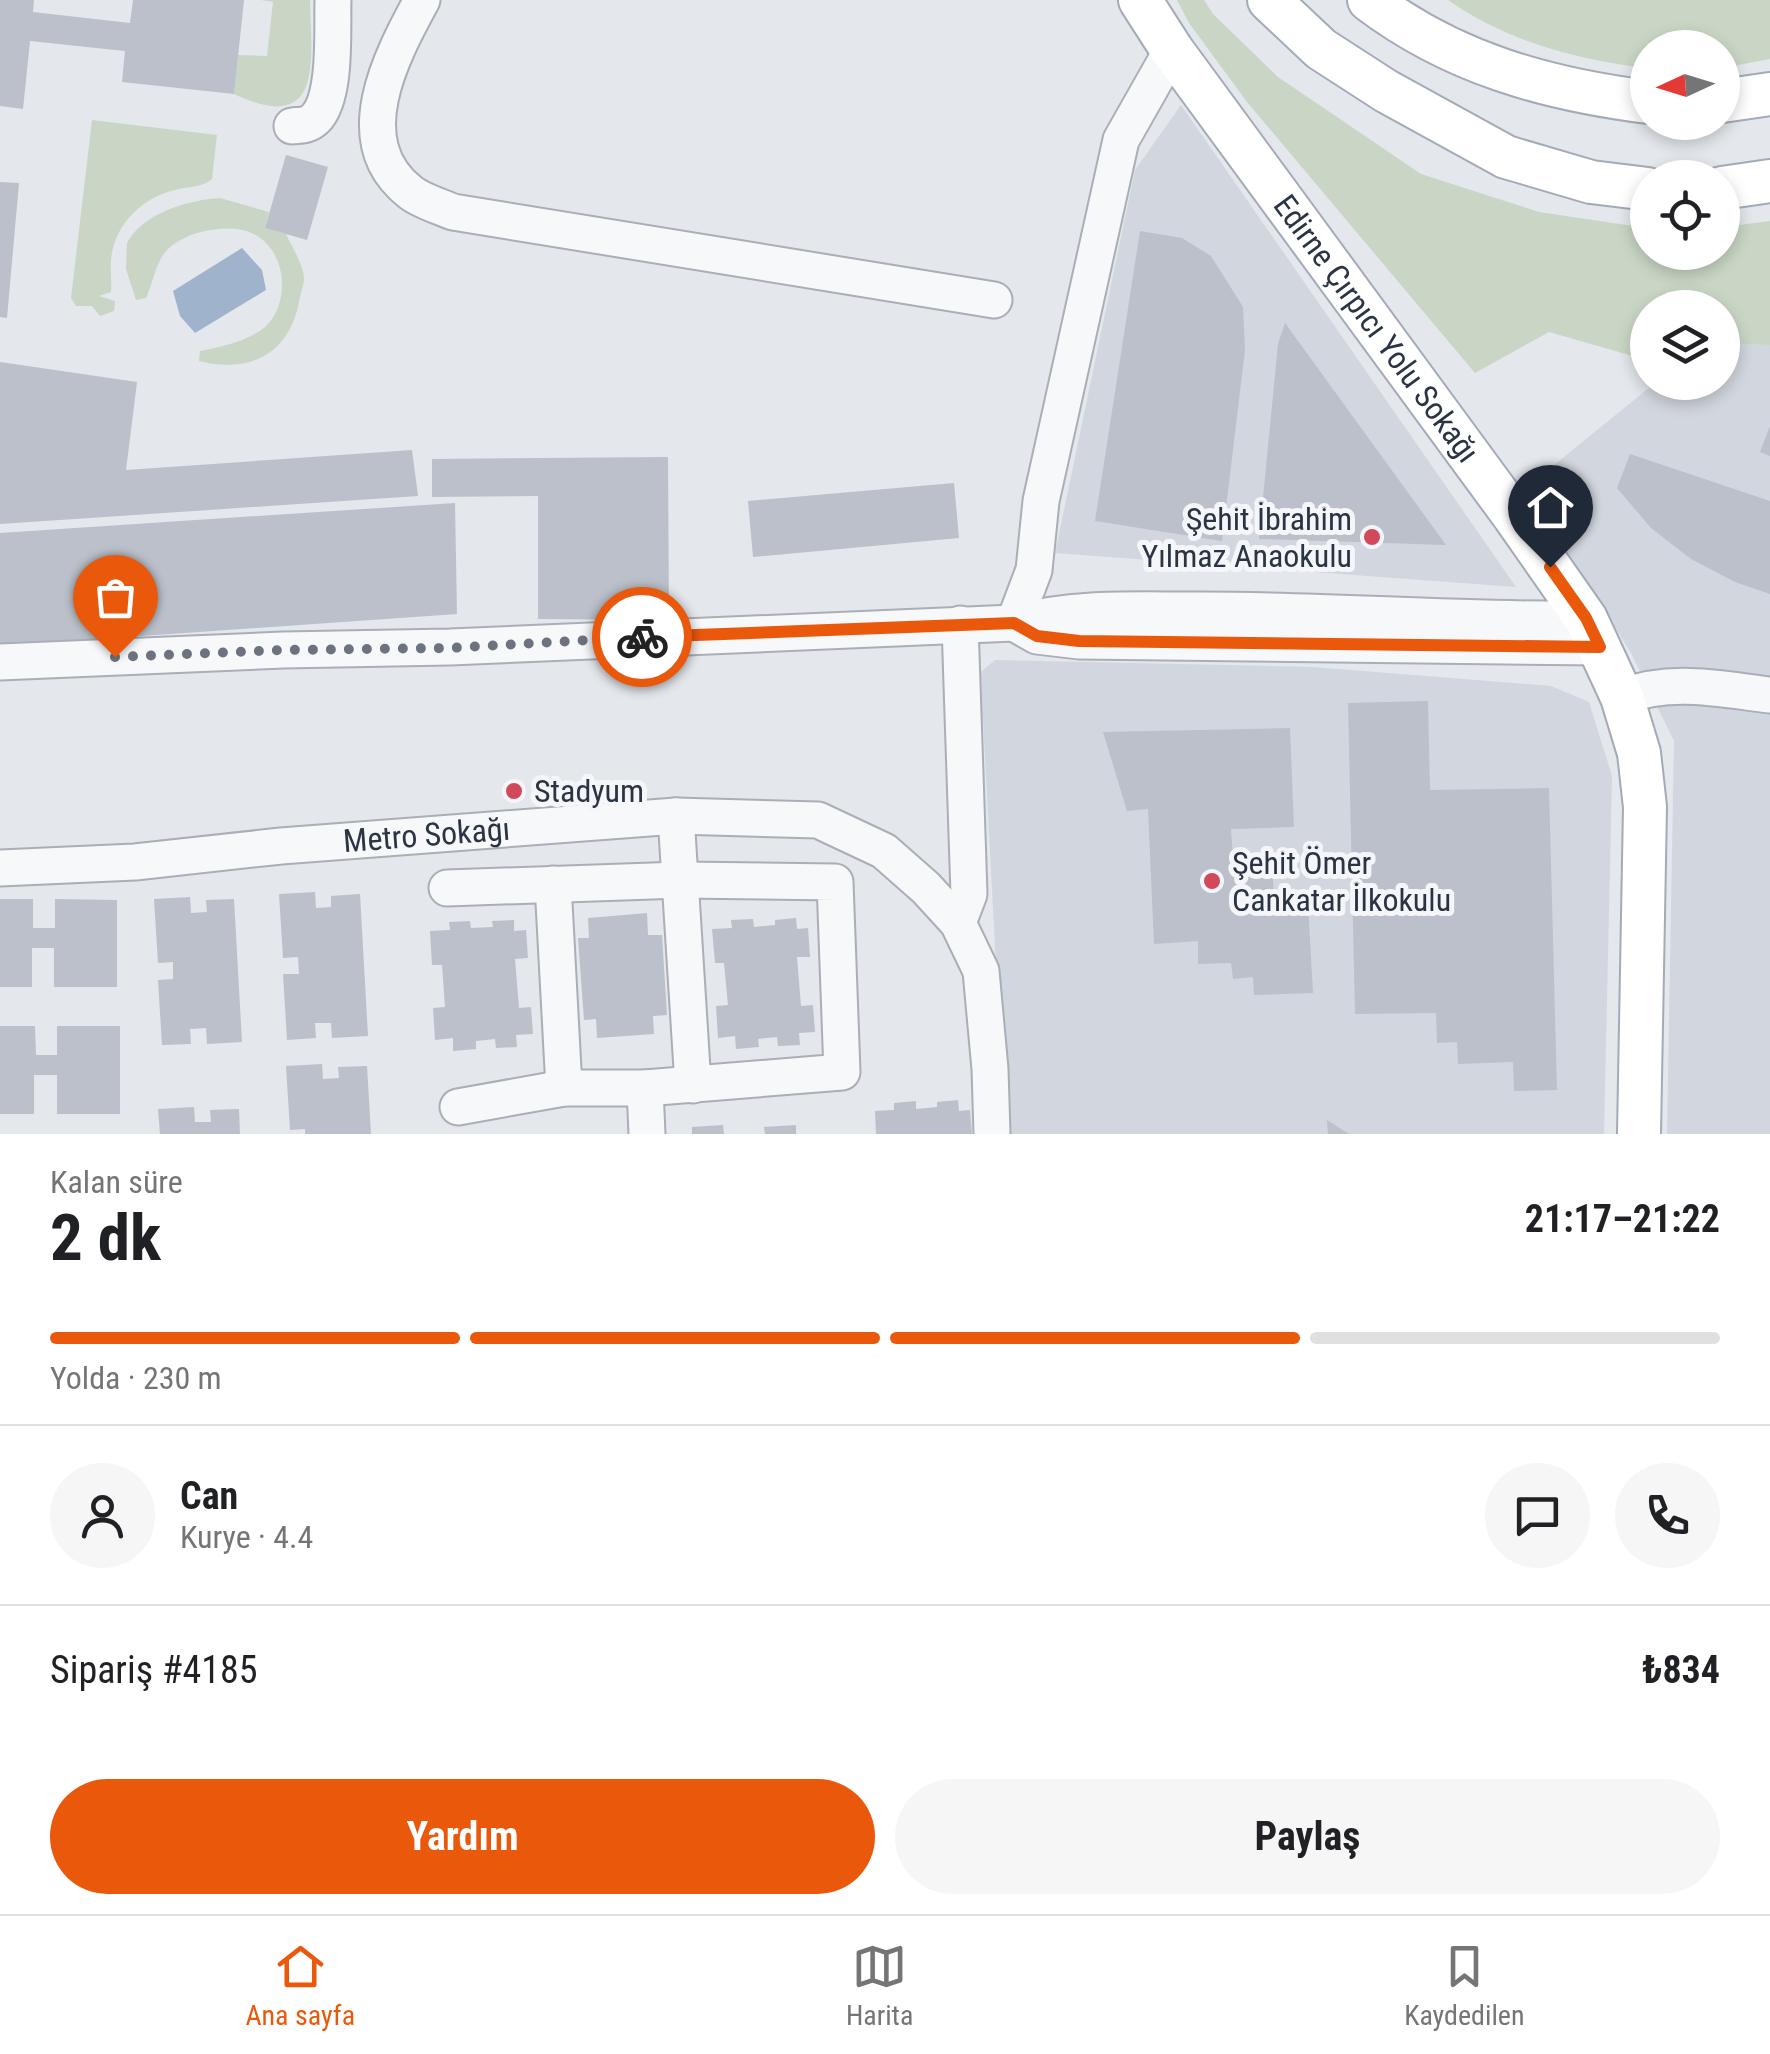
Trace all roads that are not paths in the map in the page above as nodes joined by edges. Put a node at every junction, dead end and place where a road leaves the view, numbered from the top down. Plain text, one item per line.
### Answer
1 (333, 0) edge
2 (422, 0) edge
3 (1140, 0) edge
4 (1269, 0) edge
5 (1369, 0) edge
6 (1172, 50) junction
7 (1770, 94) edge
8 (1740, 98) edge
9 (1630, 100) edge
10 (292, 126) dead end
11 (1770, 181) edge
12 (1740, 185) edge
13 (1630, 187) edge
14 (994, 300) dead end
15 (1014, 623) junction
16 (960, 624) junction
17 (1593, 633) junction
18 (0, 662) edge
19 (1770, 695) edge
20 (1622, 697) junction
21 (676, 816) junction
22 (0, 868) edge
23 (681, 880) junction
24 (553, 884) junction
25 (447, 888) dead end
26 (958, 923) junction
27 (694, 1085) junction
28 (564, 1088) junction
29 (645, 1088) junction
30 (458, 1108) dead end
31 (647, 1134) edge
32 (992, 1134) edge
33 (1639, 1134) edge

1 - 10 street
2 - 14 street
3 - 6 main road, Edirne Çırpıcı Yolu Sokağı
4 - 13 main road
5 - 9 main road
6 - 15 street
6 - 17 main road, Edirne Çırpıcı Yolu Sokağı
7 - 8 main road
11 - 12 main road
15 - 16 street
15 - 17 street
16 - 18 street
16 - 26 street
17 - 20 main road, Edirne Çırpıcı Yolu Sokağı
19 - 20 street
20 - 33 main road, Edirne Çırpıcı Yolu Sokağı
21 - 22 street, Metro Sokağı
21 - 23 street
21 - 26 street, Metro Sokağı
23 - 24 street
23 - 27 street
23 - 27 street
24 - 25 street
24 - 28 street
26 - 32 street, Metro Sokağı
27 - 29 street
28 - 29 street
28 - 30 street
29 - 31 street

